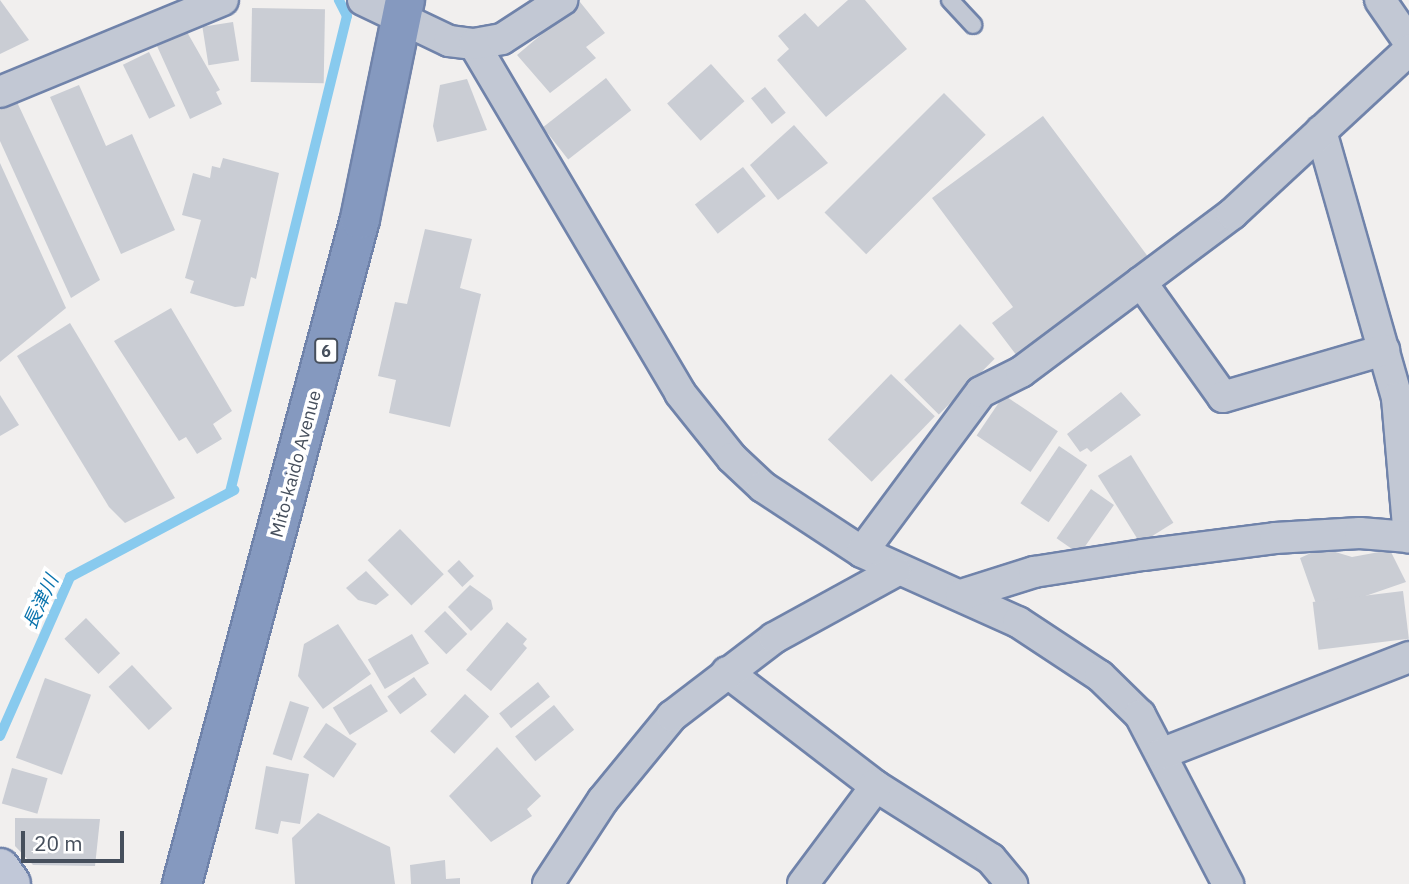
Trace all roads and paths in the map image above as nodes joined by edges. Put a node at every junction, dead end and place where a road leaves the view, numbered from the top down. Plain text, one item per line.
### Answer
1 (223, 0) edge
2 (363, 0) edge
3 (562, 0) edge
4 (950, 0) edge
5 (1380, 0) edge
6 (404, 9) edge
7 (973, 25) dead end
8 (1409, 42) edge
9 (474, 44) junction
10 (1409, 50) edge
11 (0, 92) edge
12 (1321, 131) junction
13 (1141, 282) junction
14 (1384, 350) junction
15 (1409, 537) edge
16 (862, 552) junction
17 (896, 571) junction
18 (961, 595) junction
19 (1409, 657) edge
20 (727, 672) junction
21 (1163, 753) junction
22 (876, 786) junction
23 (182, 884) edge
24 (548, 884) edge
25 (803, 884) edge
26 (1012, 884) edge
27 (1228, 884) edge

1 - 11 street
2 - 6 street
3 - 9 street
4 - 7 lane
5 - 8 street
6 - 9 street
6 - 23 highway, Mito-kaido Avenue / 6
9 - 16 street
10 - 12 street
12 - 13 street
12 - 14 street
13 - 14 street
13 - 16 street
14 - 15 street
15 - 18 street
16 - 17 street
17 - 18 street
17 - 20 street
18 - 21 street
19 - 21 street
20 - 22 street
20 - 24 street
21 - 27 street
22 - 25 street
22 - 26 street

